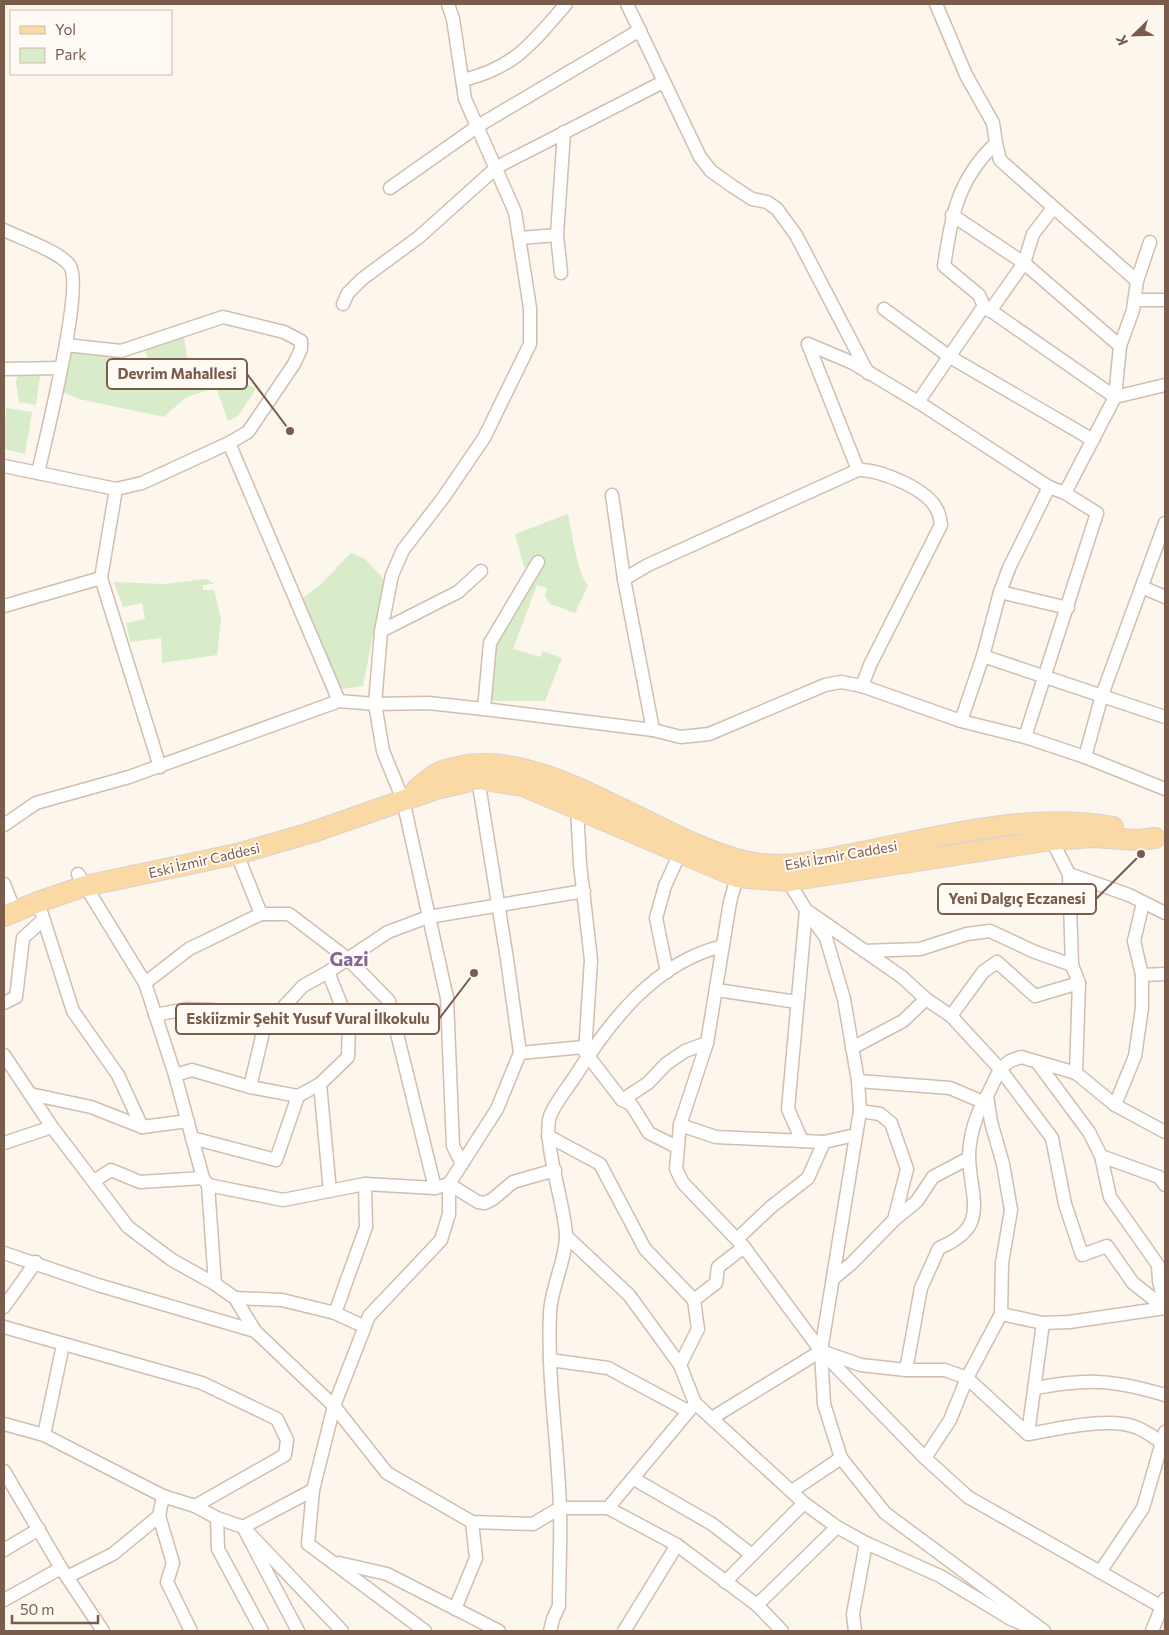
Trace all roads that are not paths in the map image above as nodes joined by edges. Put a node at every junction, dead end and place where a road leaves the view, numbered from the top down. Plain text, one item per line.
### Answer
1 (448, 4) edge
2 (566, 4) edge
3 (627, 4) edge
4 (936, 4) edge
5 (640, 30) junction
6 (463, 80) junction
7 (663, 82) junction
8 (478, 126) junction
9 (564, 132) junction
10 (996, 143) junction
11 (496, 167) junction
12 (390, 188) dead end
13 (1053, 208) junction
14 (952, 215) junction
15 (4, 230) edge
16 (556, 235) junction
17 (520, 238) junction
18 (1150, 242) dead end
19 (1024, 263) junction
20 (561, 273) dead end
21 (1137, 281) junction
22 (1135, 300) junction
23 (1165, 300) edge
24 (343, 304) dead end
25 (884, 309) dead end
26 (987, 309) junction
27 (66, 345) junction
28 (1120, 346) junction
29 (950, 357) junction
30 (61, 368) junction
31 (4, 370) edge
32 (868, 373) junction
33 (1165, 385) edge
34 (1115, 396) junction
35 (918, 402) junction
36 (1093, 440) junction
37 (229, 443) junction
38 (4, 466) edge
39 (858, 470) junction
40 (38, 473) junction
41 (1049, 487) junction
42 (116, 489) junction
43 (1065, 493) junction
44 (612, 495) dead end
45 (1165, 523) edge
46 (538, 562) dead end
47 (482, 571) dead end
48 (102, 578) junction
49 (624, 579) junction
50 (1142, 587) junction
51 (1000, 592) junction
52 (1165, 597) edge
53 (4, 606) edge
54 (1068, 608) junction
55 (381, 631) junction
56 (983, 656) junction
57 (1046, 676) junction
58 (862, 686) junction
59 (1102, 695) junction
60 (339, 701) junction
61 (375, 704) junction
62 (484, 709) junction
63 (1165, 717) edge
64 (961, 721) junction
65 (653, 730) junction
66 (1025, 737) junction
67 (1085, 757) junction
68 (160, 767) junction
69 (478, 779) junction
70 (1165, 790) edge
71 (403, 800) junction
72 (577, 808) junction
73 (1043, 821) junction
74 (4, 824) edge
75 (1051, 840) junction
76 (1160, 840) edge
77 (680, 853) junction
78 (237, 854) junction
79 (1069, 874) junction
80 (737, 877) junction
81 (82, 880) junction
82 (788, 882) junction
83 (584, 891) junction
84 (7, 903) edge
85 (1143, 903) junction
86 (499, 905) junction
87 (806, 910) junction
88 (40, 911) junction
89 (1165, 913) edge
90 (261, 914) junction
91 (428, 917) junction
92 (722, 946) junction
93 (864, 951) junction
94 (348, 959) junction
95 (1072, 965) junction
96 (328, 972) junction
97 (668, 972) junction
98 (1142, 974) junction
99 (1165, 974) edge
100 (145, 983) junction
101 (1079, 983) junction
102 (717, 990) junction
103 (926, 999) junction
104 (797, 1002) junction
105 (4, 1003) edge
106 (154, 1015) junction
107 (951, 1016) junction
108 (264, 1028) junction
109 (707, 1044) junction
110 (852, 1048) junction
111 (586, 1052) junction
112 (520, 1053) junction
113 (4, 1055) edge
114 (1037, 1062) junction
115 (1000, 1069) junction
116 (1076, 1073) junction
117 (175, 1075) junction
118 (858, 1082) junction
119 (320, 1084) junction
120 (250, 1087) junction
121 (30, 1094) junction
122 (298, 1096) junction
123 (985, 1099) junction
124 (622, 1100) junction
125 (1115, 1105) junction
126 (860, 1110) junction
127 (188, 1121) junction
128 (680, 1125) junction
129 (52, 1127) junction
130 (142, 1127) junction
131 (1165, 1131) edge
132 (855, 1135) junction
133 (548, 1136) junction
134 (192, 1138) junction
135 (802, 1141) junction
136 (824, 1142) junction
137 (4, 1143) edge
138 (677, 1147) junction
139 (1101, 1156) junction
140 (969, 1158) junction
141 (462, 1164) junction
142 (556, 1170) junction
143 (94, 1181) junction
144 (206, 1181) junction
145 (365, 1184) junction
146 (448, 1184) junction
147 (1165, 1185) edge
148 (435, 1188) junction
149 (330, 1191) junction
150 (894, 1220) junction
151 (566, 1236) junction
152 (740, 1243) junction
153 (4, 1253) edge
154 (36, 1262) junction
155 (833, 1279) junction
156 (215, 1284) junction
157 (235, 1298) junction
158 (694, 1300) junction
159 (4, 1308) edge
160 (1165, 1308) edge
161 (335, 1313) junction
162 (1001, 1314) junction
163 (1043, 1323) junction
164 (364, 1326) junction
165 (4, 1327) edge
166 (255, 1331) junction
167 (63, 1345) junction
168 (820, 1351) junction
169 (550, 1360) junction
170 (680, 1365) junction
171 (906, 1370) junction
172 (968, 1378) junction
173 (1036, 1388) junction
174 (1165, 1395) edge
175 (334, 1406) junction
176 (692, 1407) junction
177 (712, 1418) junction
178 (4, 1424) edge
179 (1028, 1434) junction
180 (44, 1435) junction
181 (1165, 1440) edge
182 (841, 1458) junction
183 (924, 1458) junction
184 (4, 1471) edge
185 (634, 1479) junction
186 (313, 1490) junction
187 (792, 1491) junction
188 (163, 1496) junction
189 (804, 1503) junction
190 (195, 1506) junction
191 (560, 1508) junction
192 (608, 1508) junction
193 (159, 1516) junction
194 (216, 1518) junction
195 (472, 1522) junction
196 (243, 1527) junction
197 (837, 1527) junction
198 (40, 1529) junction
199 (866, 1543) junction
200 (677, 1545) junction
201 (4, 1550) edge
202 (752, 1555) junction
203 (334, 1562) junction
204 (64, 1572) junction
205 (1100, 1572) junction
206 (725, 1582) junction
207 (4, 1600) edge
208 (1164, 1603) edge
209 (757, 1605) junction
210 (455, 1609) junction
211 (477, 1627) edge
212 (776, 1629) edge
213 (103, 1631) edge
214 (191, 1631) edge
215 (262, 1631) edge
216 (298, 1631) edge
217 (342, 1631) edge
218 (425, 1631) edge
219 (499, 1631) edge
220 (550, 1631) edge
221 (624, 1631) edge
222 (855, 1631) edge
223 (1040, 1631) edge
224 (1044, 1631) edge
225 (1152, 1631) edge

1 - 6 street
2 - 6 street
3 - 5 street
4 - 10 street
5 - 7 street
5 - 8 street
6 - 8 street
7 - 9 street
7 - 32 street
8 - 11 street
8 - 12 street
9 - 11 street
9 - 16 street
10 - 13 street
10 - 14 street
11 - 17 street
11 - 24 street
13 - 19 street
13 - 21 street
14 - 19 street
14 - 26 street
15 - 27 street
16 - 17 street
16 - 20 street
17 - 55 street
18 - 21 street
19 - 26 street
19 - 28 street
21 - 22 street
22 - 23 street
22 - 28 street
25 - 29 street
26 - 29 street
26 - 34 street
27 - 30 street
27 - 37 street
28 - 34 street
29 - 35 street
29 - 36 street
30 - 31 street
30 - 40 street
32 - 35 street
32 - 39 street
33 - 34 street
34 - 36 street
35 - 41 street
36 - 43 street
37 - 42 street
37 - 60 street
38 - 40 street
39 - 49 street
39 - 58 street
40 - 42 street
41 - 43 street
41 - 51 street
42 - 48 street
43 - 54 street
44 - 49 street
45 - 50 street
46 - 62 street
47 - 55 street
48 - 53 street
48 - 68 street
49 - 65 street
50 - 52 street
50 - 59 street
51 - 54 street
51 - 56 street
54 - 57 street
55 - 61 street
56 - 57 street
56 - 64 street
57 - 59 street
57 - 66 street
58 - 64 street
58 - 65 street
59 - 63 street
59 - 67 street
60 - 61 street
60 - 68 street
61 - 62 street
61 - 71 street
62 - 65 street
64 - 66 street
66 - 67 street
67 - 70 street
68 - 74 street
69 - 71 main road, Eski İzmir Caddesi
69 - 72 main road, Eski İzmir Caddesi
69 - 86 street
71 - 73 main road, Eski İzmir Caddesi
71 - 78 main road, Eski İzmir Caddesi
71 - 91 street
72 - 77 main road, Eski İzmir Caddesi
72 - 83 street
73 - 75 street
73 - 76 main road, Eski İzmir Caddesi
75 - 76 main road, Eski İzmir Caddesi
75 - 79 street
75 - 82 main road, Eski İzmir Caddesi
77 - 80 main road, Eski İzmir Caddesi
77 - 97 street
78 - 81 main road, Eski İzmir Caddesi
78 - 90 street
79 - 85 street
79 - 95 street
80 - 82 main road, Eski İzmir Caddesi
80 - 92 street
81 - 84 main road
81 - 88 main road, Eski İzmir Caddesi
81 - 100 street
82 - 87 street
83 - 86 street
83 - 111 street
84 - 88 main road, Eski İzmir Caddesi
85 - 89 street
85 - 98 street
86 - 91 street
86 - 112 street
87 - 93 street
87 - 104 street
87 - 110 street
88 - 105 street
88 - 130 street
90 - 94 street
90 - 100 street
91 - 94 street
91 - 141 street
92 - 97 street
92 - 102 street
93 - 95 street
93 - 103 street
94 - 96 street
94 - 148 street
95 - 101 street
96 - 108 street
96 - 119 street
97 - 111 street
98 - 99 street
98 - 125 street
100 - 106 street
101 - 107 street
101 - 116 street
102 - 104 street
102 - 109 street
103 - 107 street
103 - 110 street
104 - 135 street
106 - 108 street
106 - 117 street
107 - 115 street
108 - 120 street
109 - 124 street
109 - 128 street
110 - 118 street
111 - 112 street
111 - 124 street
111 - 133 street
112 - 141 street
113 - 121 street
114 - 115 street
114 - 116 street
114 - 139 street
115 - 123 street
115 - 163 street
116 - 125 street
117 - 120 street
117 - 127 street
118 - 123 street
118 - 126 street
119 - 122 street
119 - 149 street
120 - 122 street
121 - 129 street
121 - 130 street
122 - 134 street
123 - 140 street
123 - 162 street
124 - 138 street
125 - 131 street
126 - 132 street
126 - 150 street
127 - 130 street
127 - 134 street
128 - 135 street
128 - 138 street
129 - 137 street
129 - 143 street
132 - 136 street
132 - 155 street
133 - 142 street
133 - 158 street
134 - 144 street
135 - 136 street
136 - 152 street
138 - 152 street
139 - 147 street
139 - 160 street
140 - 150 street
140 - 171 street
141 - 146 street
142 - 146 street
142 - 151 street
143 - 144 street
143 - 156 street
144 - 149 street
144 - 156 street
145 - 148 street
145 - 149 street
145 - 161 street
146 - 148 street
146 - 164 street
150 - 155 street
151 - 169 street
151 - 170 street
152 - 158 street
152 - 168 street
153 - 154 street
154 - 159 street
154 - 166 street
155 - 168 street
156 - 157 street
157 - 161 street
157 - 166 street
158 - 170 street
161 - 164 street
162 - 163 street
162 - 172 street
163 - 173 street
164 - 175 street
165 - 167 street
166 - 175 street
167 - 180 street
167 - 190 street
168 - 171 street
168 - 177 street
168 - 182 street
168 - 183 street
169 - 176 street
169 - 191 street
170 - 176 street
171 - 172 street
172 - 179 street
172 - 183 street
173 - 174 street
173 - 179 street
175 - 186 street
175 - 195 street
176 - 177 street
176 - 185 street
177 - 187 street
178 - 180 street
179 - 181 street
180 - 188 street
181 - 205 street
182 - 187 street
182 - 224 street
183 - 205 street
184 - 198 street
185 - 192 street
185 - 202 street
186 - 196 street
186 - 203 street
187 - 189 street
188 - 190 street
188 - 193 street
189 - 197 street
189 - 202 street
190 - 194 street
191 - 192 street
191 - 195 street
191 - 220 street
192 - 200 street
193 - 204 street
193 - 214 street
194 - 196 street
194 - 215 street
195 - 210 street
196 - 216 street
196 - 217 street
197 - 199 street
197 - 209 street
198 - 201 street
198 - 204 street
199 - 222 street
199 - 223 street
200 - 206 street
200 - 221 street
202 - 206 street
203 - 210 street
203 - 218 street
204 - 207 street
204 - 213 street
205 - 208 street
206 - 209 street
208 - 225 street
209 - 212 street
210 - 211 street
211 - 219 street

